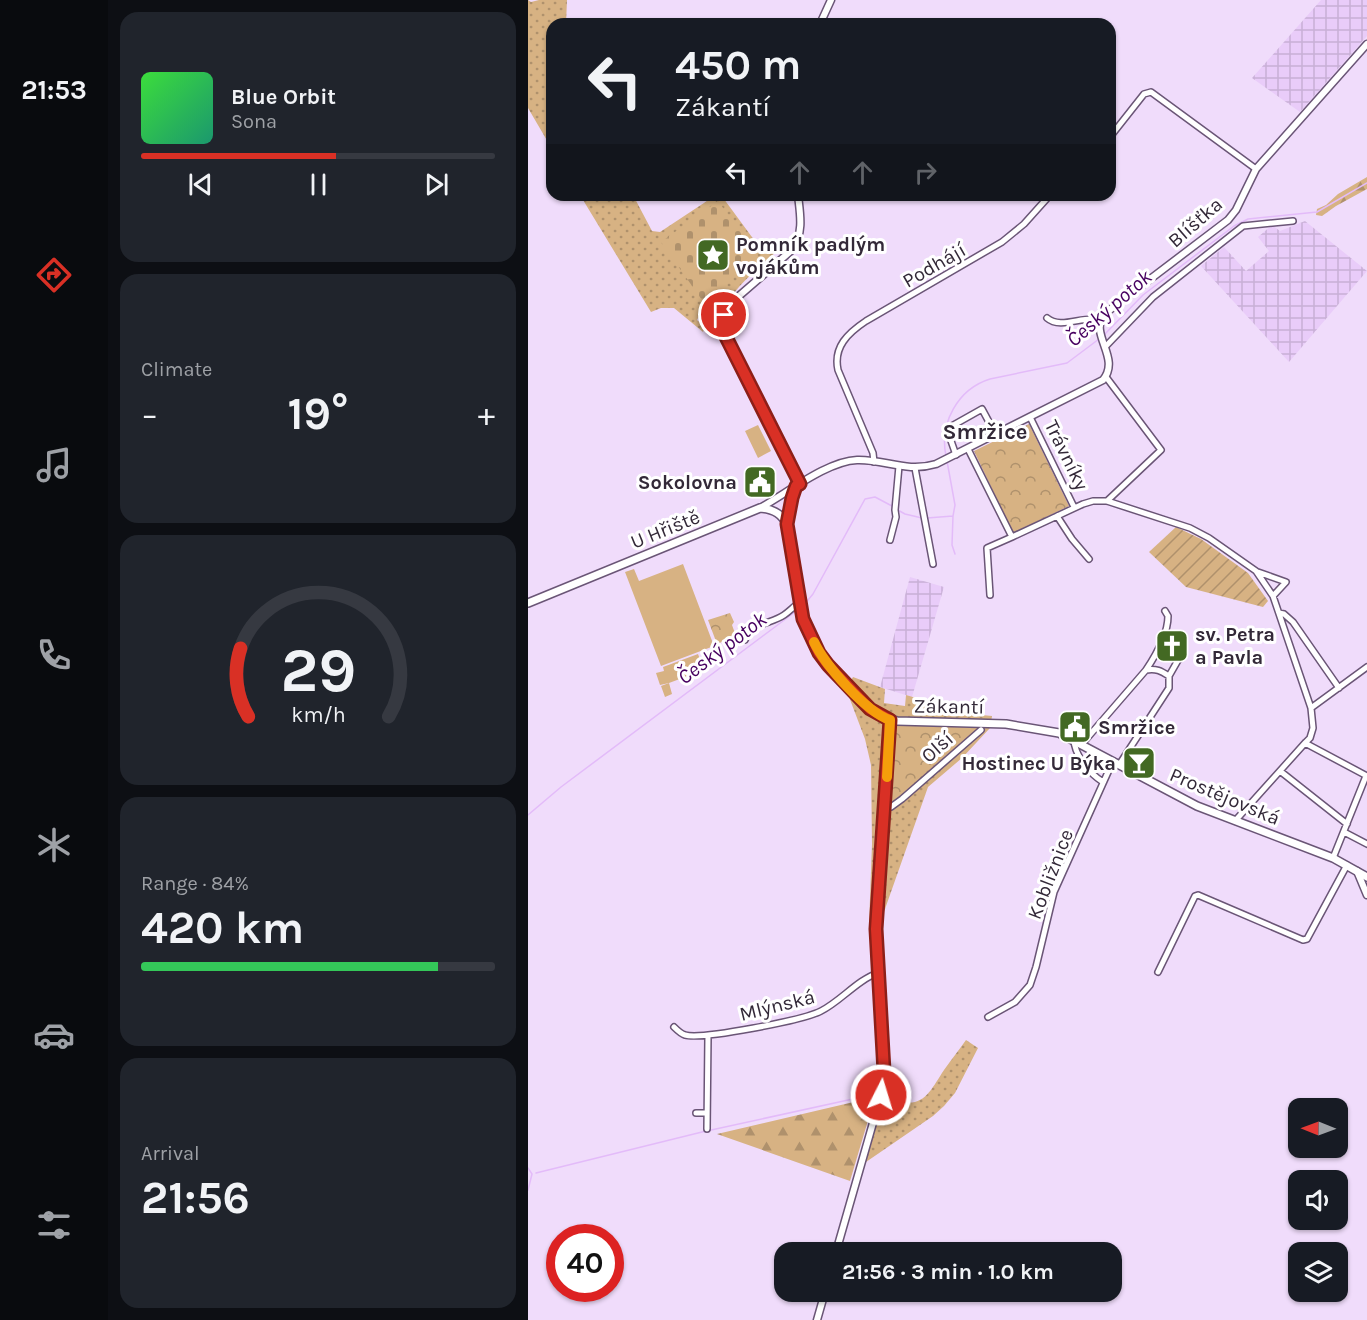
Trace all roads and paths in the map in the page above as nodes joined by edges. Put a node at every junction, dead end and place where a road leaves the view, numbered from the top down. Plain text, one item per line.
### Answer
1 (831, 0) edge
2 (823, 18) edge
3 (1367, 44) edge
4 (1116, 129) edge
5 (1256, 169) junction
6 (799, 201) edge
7 (1045, 201) edge
8 (1293, 221) dead end
9 (1047, 318) dead end
10 (1100, 320) junction
11 (1105, 344) junction
12 (1106, 377) junction
13 (1030, 417) junction
14 (996, 435) junction
15 (968, 449) junction
16 (954, 455) junction
17 (874, 462) junction
18 (899, 466) junction
19 (915, 468) junction
20 (798, 485) junction
21 (1107, 501) junction
22 (1074, 507) junction
23 (760, 508) junction
24 (1057, 516) junction
25 (787, 524) junction
26 (1012, 537) junction
27 (890, 540) dead end
28 (1089, 559) dead end
29 (933, 564) dead end
30 (1256, 572) junction
31 (990, 595) dead end
32 (1273, 596) junction
33 (528, 603) edge
34 (800, 604) junction
35 (1165, 611) dead end
36 (1279, 613) junction
37 (745, 640) dead end
38 (1181, 655) dead end
39 (1367, 667) edge
40 (1146, 670) junction
41 (1169, 676) junction
42 (1339, 687) junction
43 (1311, 708) junction
44 (890, 720) junction
45 (981, 730) dead end
46 (1074, 739) junction
47 (1305, 743) junction
48 (1082, 744) junction
49 (1116, 763) junction
50 (1280, 771) junction
51 (1366, 776) edge
52 (1103, 782) junction
53 (885, 808) junction
54 (1235, 821) junction
55 (1347, 824) junction
56 (1344, 832) junction
57 (1367, 844) edge
58 (1334, 858) junction
59 (1347, 865) junction
60 (1357, 871) junction
61 (1367, 877) edge
62 (1367, 895) edge
63 (1158, 972) dead end
64 (878, 973) junction
65 (988, 1017) dead end
66 (674, 1027) dead end
67 (708, 1036) junction
68 (696, 1113) dead end
69 (707, 1113) junction
70 (707, 1129) dead end
71 (839, 1242) edge
72 (822, 1302) edge
73 (817, 1320) edge

1 - 2 street
3 - 5 street, Blíšťka
4 - 5 street
5 - 10 street, Blíšťka
6 - 20 street
7 - 17 street, Podhájí
8 - 11 street, Blíšťka
9 - 10 street
10 - 11 street
11 - 12 street
12 - 13 street, Trávníky
12 - 21 street
13 - 14 street, Trávníky
13 - 22 street, Trávníky
14 - 15 street, Trávníky
14 - 16 street
15 - 16 street, Trávníky
15 - 26 street
16 - 19 street, Trávníky
17 - 18 street, Trávníky
17 - 20 street, Trávníky
18 - 19 street, Trávníky
18 - 27 street
19 - 29 street
20 - 23 street, Trávníky
20 - 25 street
21 - 22 street, Trávníky
21 - 30 street
22 - 24 street, Trávníky
23 - 25 main road
23 - 33 main road, U Hřiště
24 - 26 street, Trávníky
24 - 28 street
25 - 34 main road, Zákantí
26 - 31 street, Trávníky
30 - 32 street
30 - 32 street
32 - 36 street
34 - 37 street
34 - 44 main road, Zákantí
35 - 40 street
36 - 42 street
36 - 43 street
38 - 41 street, Kobližnice
39 - 42 street
40 - 41 street
40 - 48 street
41 - 49 street, Kobližnice
42 - 43 street
43 - 47 street
44 - 46 main road, Zákantí
44 - 53 street, Olší
45 - 53 street, Olší
46 - 48 main road, Prostějovská
46 - 52 street
47 - 50 street
47 - 51 street
48 - 49 main road, Prostějovská
49 - 52 street, Kobližnice
49 - 54 main road, Prostějovská
50 - 54 street
50 - 55 street
51 - 55 street
52 - 65 street, Kobližnice
53 - 64 street, Olší
54 - 58 main road, Prostějovská
55 - 56 street
56 - 57 street
56 - 58 street
58 - 59 main road, Prostějovská
59 - 60 main road, Prostějovská
59 - 63 street
60 - 61 main road, Prostějovská
60 - 62 street
64 - 67 street, Mlýnská
64 - 71 street, Olší
66 - 67 street, Mlýnská
67 - 69 street
68 - 69 street
69 - 70 street
72 - 73 street

